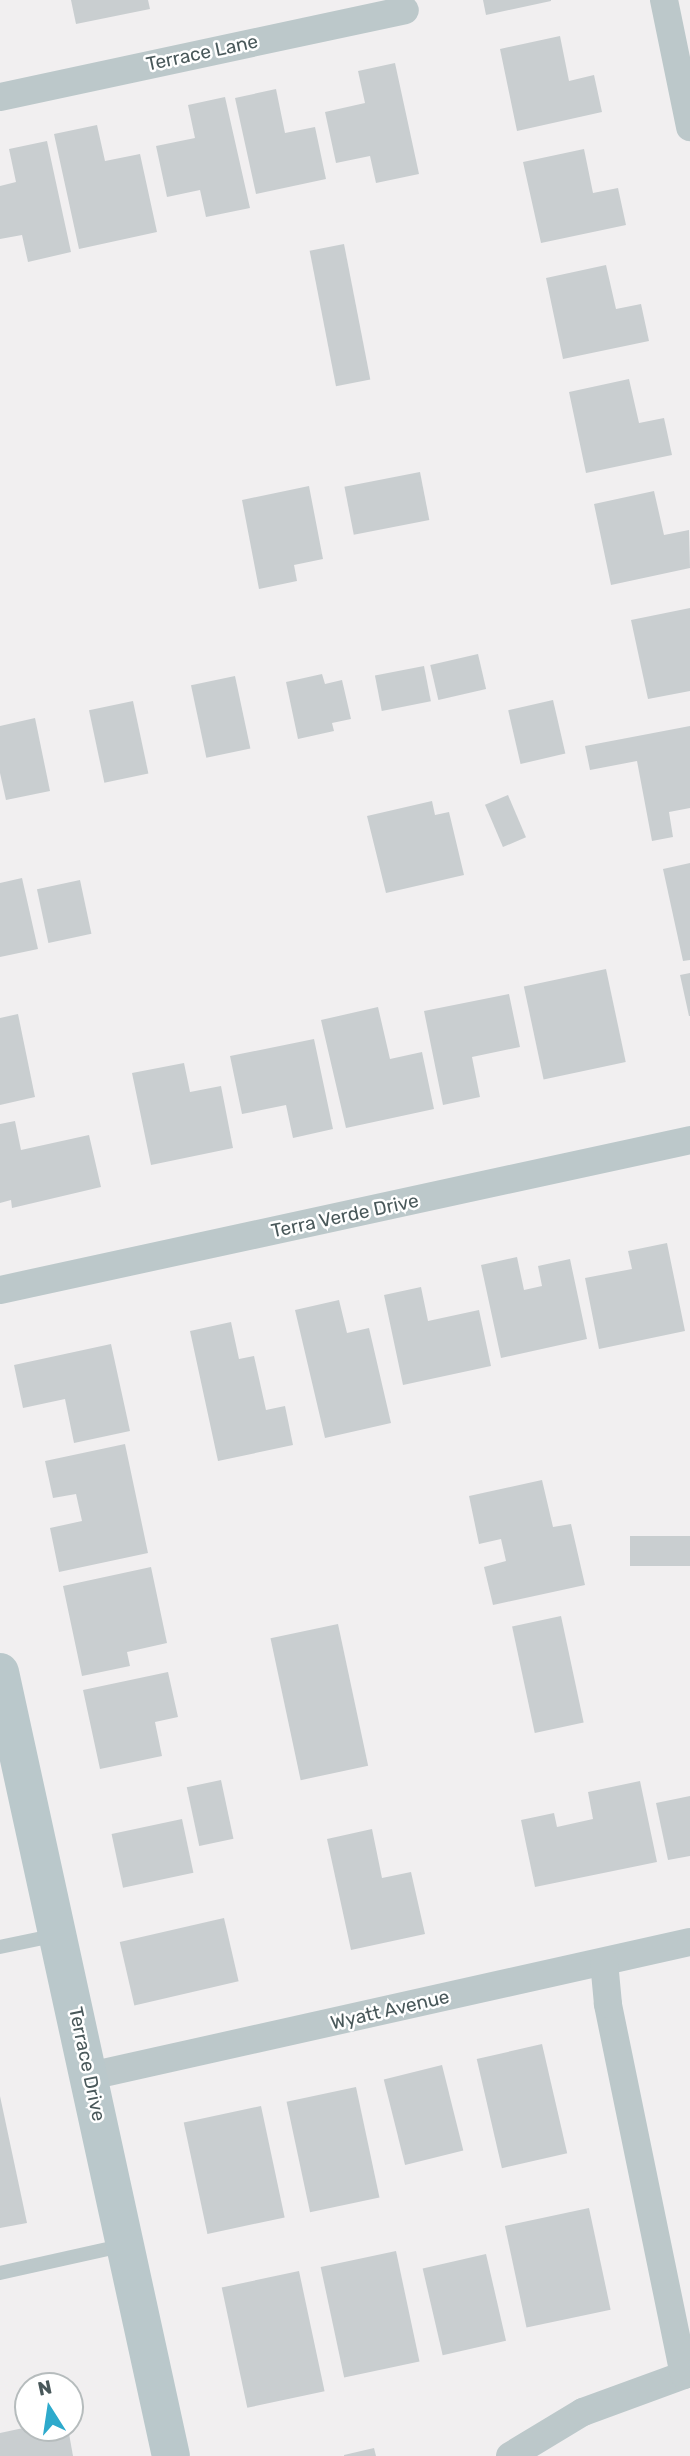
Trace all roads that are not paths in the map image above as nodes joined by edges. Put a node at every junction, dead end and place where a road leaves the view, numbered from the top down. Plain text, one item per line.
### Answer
1 (664, 0) edge
2 (405, 10) dead end
3 (0, 97) edge
4 (690, 127) edge
5 (690, 1140) edge
6 (0, 1290) edge
7 (0, 1672) edge
8 (58, 1935) junction
9 (690, 1942) edge
10 (0, 1947) edge
11 (604, 1962) junction
12 (90, 2076) junction
13 (126, 2245) junction
14 (0, 2273) edge
15 (171, 2456) edge
16 (510, 2456) edge

1 - 4 street
2 - 3 street, Terrace Lane
5 - 6 street, Terra Verde Drive
7 - 8 street, Terrace Drive
8 - 10 lane
8 - 12 street, Terrace Drive
9 - 11 street, Wyatt Avenue
11 - 12 street, Wyatt Avenue
11 - 16 street
12 - 13 street, Terrace Drive
13 - 14 lane
13 - 15 street, Terrace Drive

